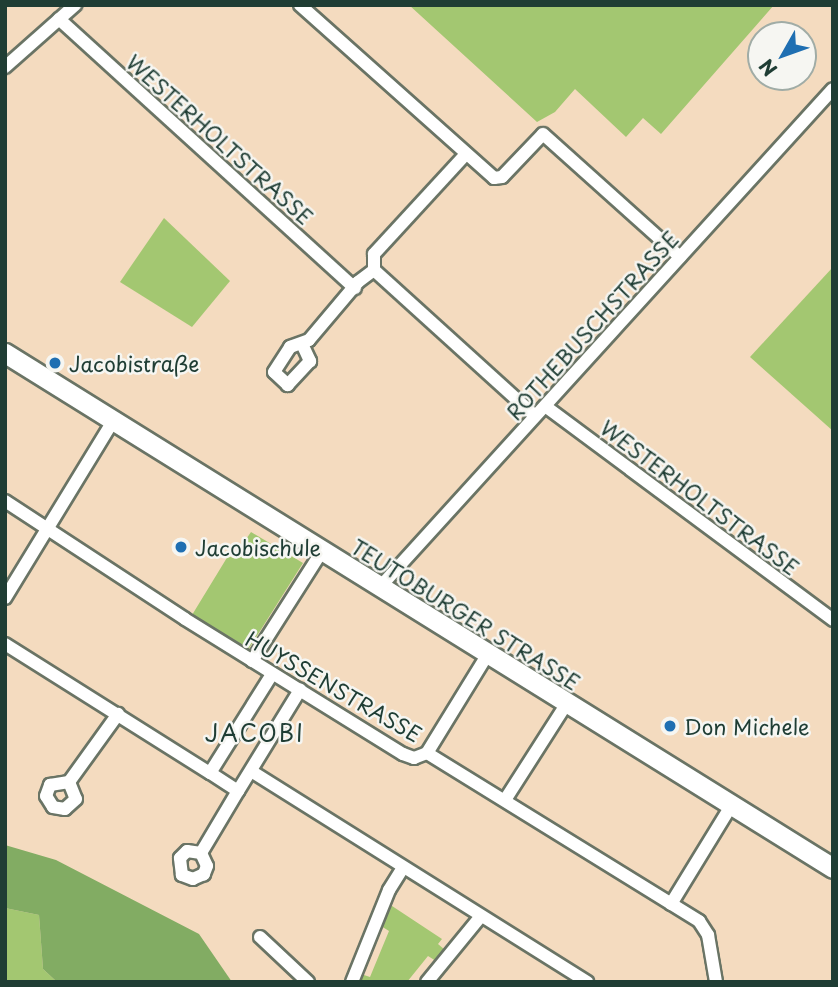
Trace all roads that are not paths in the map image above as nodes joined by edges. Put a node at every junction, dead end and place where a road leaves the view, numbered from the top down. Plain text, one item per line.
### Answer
1 (75, 5) edge
2 (300, 5) edge
3 (59, 19) junction
4 (5, 67) edge
5 (833, 89) edge
6 (466, 154) junction
7 (680, 257) junction
8 (374, 270) junction
9 (355, 288) junction
10 (303, 346) dead end
11 (5, 353) edge
12 (545, 406) junction
13 (535, 416) junction
14 (113, 421) junction
15 (5, 501) edge
16 (46, 531) junction
17 (322, 551) junction
18 (380, 587) junction
19 (5, 598) edge
20 (833, 620) edge
21 (5, 643) edge
22 (488, 654) junction
23 (252, 661) junction
24 (272, 674) junction
25 (300, 690) junction
26 (567, 703) junction
27 (118, 714) junction
28 (427, 753) junction
29 (251, 771) junction
30 (210, 773) junction
31 (69, 782) dead end
32 (239, 791) junction
33 (505, 800) junction
34 (732, 806) junction
35 (201, 853) dead end
36 (403, 867) junction
37 (833, 868) edge
38 (671, 904) junction
39 (481, 916) junction
40 (260, 937) dead end
41 (308, 982) edge
42 (352, 982) edge
43 (426, 982) edge
44 (587, 982) edge
45 (716, 982) edge

1 - 3 street
2 - 6 street
3 - 4 street
3 - 9 street, WESTERHOLTSTRASSE
5 - 7 street, ROTHEBUSCHSTRASSE
6 - 7 street
6 - 8 street
7 - 12 street, ROTHEBUSCHSTRASSE
8 - 9 street
8 - 13 street
9 - 10 street
11 - 14 main road, TEUTOBURGER STRASSE
12 - 13 street, ROTHEBUSCHSTRASSE
12 - 20 street, WESTERHOLTSTRASSE
13 - 18 street, ROTHEBUSCHSTRASSE
14 - 16 street
14 - 17 main road, TEUTOBURGER STRASSE
15 - 16 street, HUYSSENSTRASSE
16 - 19 street
16 - 23 street, HUYSSENSTRASSE
17 - 18 main road, TEUTOBURGER STRASSE
17 - 23 street
18 - 22 main road, TEUTOBURGER STRASSE
21 - 27 street
22 - 26 main road, TEUTOBURGER STRASSE
22 - 28 street
23 - 24 street, HUYSSENSTRASSE
24 - 25 street, HUYSSENSTRASSE
24 - 30 street
25 - 28 street, HUYSSENSTRASSE
25 - 29 street
26 - 33 street
26 - 34 main road, TEUTOBURGER STRASSE
27 - 30 street
27 - 31 street
28 - 33 street, HUYSSENSTRASSE
29 - 32 street
29 - 36 street
30 - 32 street
32 - 35 street
33 - 38 street, HUYSSENSTRASSE
34 - 37 main road, TEUTOBURGER STRASSE
34 - 38 street
36 - 39 street
36 - 42 street
38 - 45 street, HUYSSENSTRASSE
39 - 43 street
39 - 44 street
40 - 41 street

